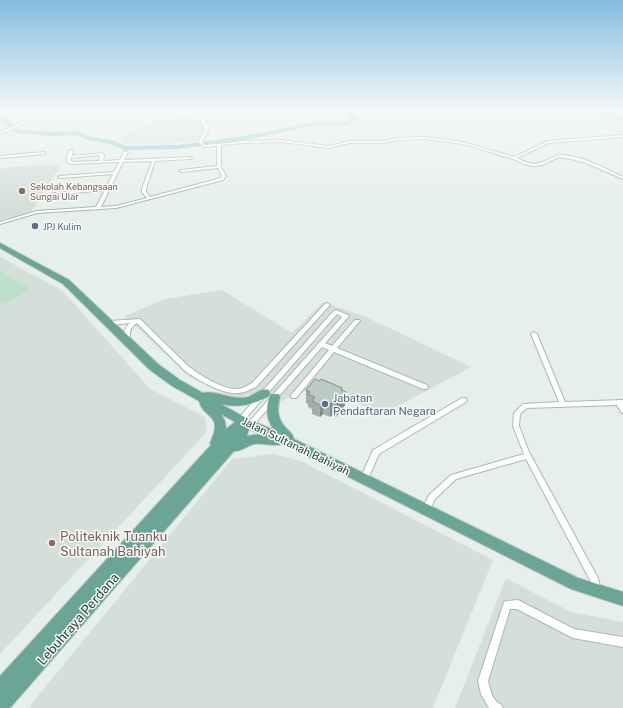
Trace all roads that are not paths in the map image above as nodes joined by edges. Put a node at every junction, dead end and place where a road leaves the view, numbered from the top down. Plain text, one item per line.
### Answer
1 (201, 143) edge
2 (236, 143) edge
3 (292, 143) edge
4 (345, 143) edge
5 (462, 143) edge
6 (546, 143) edge
7 (219, 145) junction
8 (71, 151) dead end
9 (126, 152) dead end
10 (44, 153) dead end
11 (69, 156) junction
12 (0, 157) edge
13 (190, 158) dead end
14 (514, 158) junction
15 (154, 159) junction
16 (122, 160) junction
17 (101, 162) junction
18 (218, 167) junction
19 (188, 170) junction
20 (181, 171) dead end
21 (116, 173) junction
22 (190, 176) dead end
23 (60, 177) dead end
24 (623, 178) edge
25 (107, 189) junction
26 (54, 194) dead end
27 (149, 198) junction
28 (98, 208) junction
29 (0, 223) edge
30 (0, 245) edge
31 (327, 305) dead end
32 (321, 312) junction
33 (331, 317) junction
34 (138, 320) junction
35 (357, 321) dead end
36 (110, 323) junction
37 (534, 334) dead end
38 (127, 339) junction
39 (321, 344) junction
40 (333, 349) junction
41 (424, 387) dead end
42 (195, 393) junction
43 (270, 395) junction
44 (294, 396) dead end
45 (464, 400) dead end
46 (621, 402) edge
47 (563, 404) junction
48 (623, 410) edge
49 (242, 426) junction
50 (295, 444) junction
51 (528, 456) junction
52 (209, 464) junction
53 (364, 479) junction
54 (201, 480) junction
55 (426, 509) junction
56 (120, 552) junction
57 (597, 592) junction
58 (623, 599) edge
59 (94, 600) junction
60 (623, 642) edge
61 (0, 688) edge
62 (0, 707) edge
63 (498, 708) edge

1 - 7 street
2 - 7 street
3 - 4 street
5 - 14 street
6 - 14 street
7 - 18 street
8 - 11 street
9 - 16 street
10 - 12 street
11 - 17 street
11 - 17 street
13 - 15 street
14 - 24 street
15 - 16 street
15 - 27 street
16 - 17 street
16 - 21 street
18 - 19 street
18 - 27 street
19 - 20 street
19 - 22 street
21 - 23 street
21 - 25 street
25 - 26 street
25 - 28 street
27 - 28 street
28 - 29 street
30 - 36 main road, Jalan Sultanah Bahiyah
31 - 32 street
32 - 33 street
32 - 34 street
33 - 39 street
33 - 43 street
34 - 36 street
34 - 38 street
35 - 40 street
36 - 38 main road, Jalan Sultanah Bahiyah
37 - 47 street
38 - 42 main road, Jalan Sultanah Bahiyah
39 - 40 street
39 - 43 street
40 - 41 street
40 - 44 street
42 - 43 main road
42 - 49 main road, Jalan Sultanah Bahiyah
42 - 52 main road
43 - 49 street
43 - 49 street
43 - 50 main road
45 - 53 street
46 - 47 street
46 - 48 street
47 - 51 street
49 - 50 main road, Jalan Sultanah Bahiyah
49 - 52 main road, Lebuhraya Perdana
50 - 52 main road
50 - 53 main road, Jalan Sultanah Bahiyah
51 - 55 street
51 - 57 street
52 - 54 main road, Lebuhraya Perdana
52 - 56 main road, Lebuhraya Perdana
53 - 55 main road, Jalan Sultanah Bahiyah
54 - 56 main road
54 - 59 main road, Lebuhraya Perdana
55 - 57 main road, Jalan Sultanah Bahiyah
56 - 59 main road
56 - 61 main road, Lebuhraya Perdana
57 - 58 main road, Jalan Sultanah Bahiyah
59 - 62 main road, Lebuhraya Perdana
60 - 63 street

